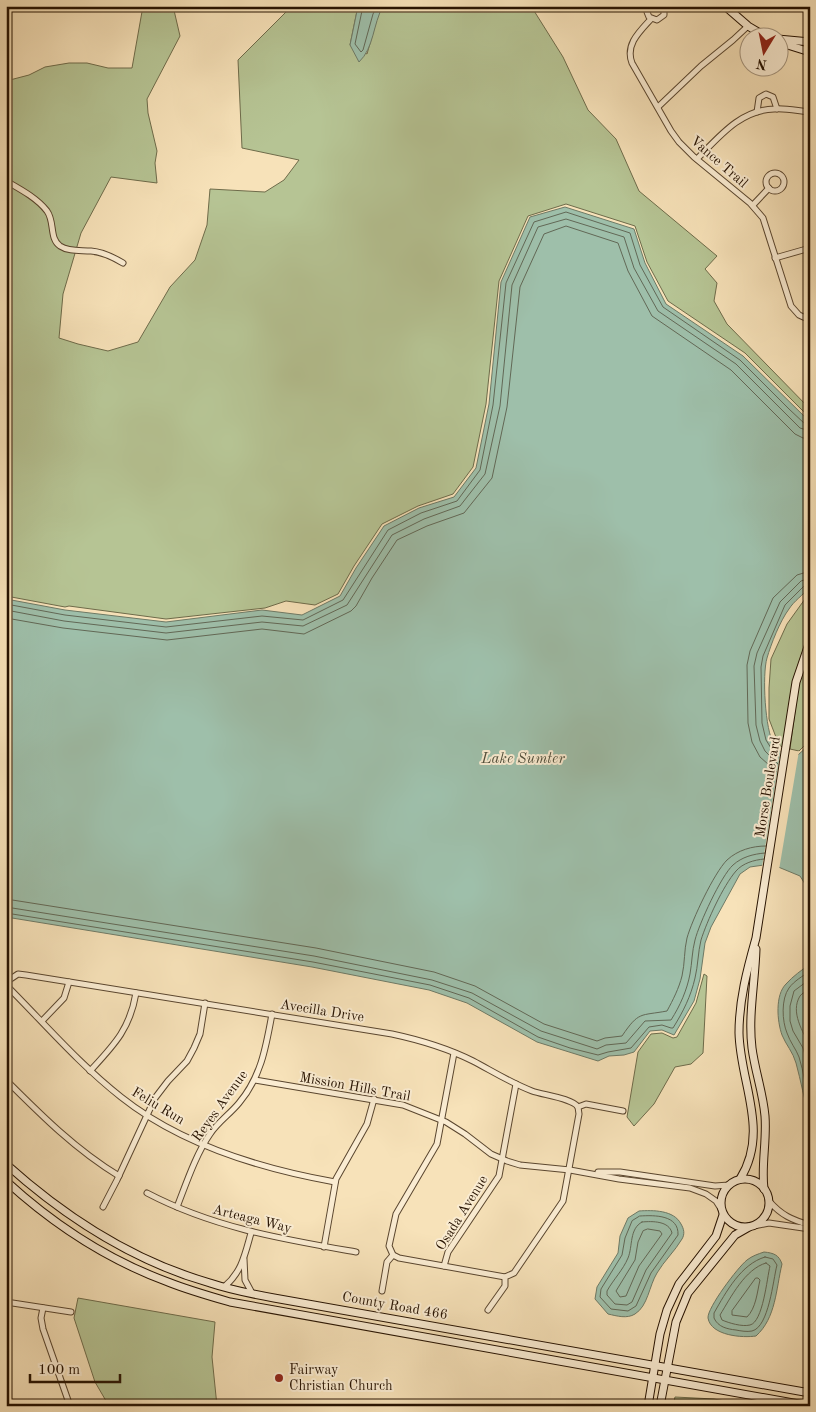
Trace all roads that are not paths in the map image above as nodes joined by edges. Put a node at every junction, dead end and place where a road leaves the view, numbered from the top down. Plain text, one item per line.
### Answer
1 (649, 6) edge
2 (663, 6) edge
3 (726, 7) edge
4 (651, 19) junction
5 (748, 26) junction
6 (752, 28) edge
7 (788, 41) edge
8 (810, 42) edge
9 (788, 44) edge
10 (810, 52) edge
11 (658, 107) junction
12 (777, 109) junction
13 (757, 112) junction
14 (810, 112) edge
15 (697, 159) junction
16 (6, 181) edge
17 (769, 188) dead end
18 (753, 205) junction
19 (810, 248) edge
20 (775, 258) junction
21 (123, 263) dead end
22 (810, 320) edge
23 (810, 641) edge
24 (756, 938) junction
25 (69, 982) junction
26 (6, 983) edge
27 (136, 992) junction
28 (205, 1004) junction
29 (272, 1014) junction
30 (42, 1021) junction
31 (454, 1052) junction
32 (90, 1070) junction
33 (6, 1080) edge
34 (255, 1080) junction
35 (516, 1084) junction
36 (374, 1099) junction
37 (578, 1107) junction
38 (623, 1110) dead end
39 (146, 1115) junction
40 (442, 1120) junction
41 (204, 1145) junction
42 (502, 1160) junction
43 (6, 1164) edge
44 (570, 1170) junction
45 (587, 1172) junction
46 (119, 1176) junction
47 (740, 1179) junction
48 (6, 1181) edge
49 (335, 1182) junction
50 (729, 1185) junction
51 (764, 1189) junction
52 (147, 1193) dead end
53 (769, 1201) junction
54 (103, 1206) dead end
55 (177, 1207) junction
56 (722, 1212) junction
57 (810, 1225) edge
58 (752, 1227) junction
59 (810, 1229) edge
60 (251, 1232) junction
61 (324, 1247) junction
62 (356, 1252) dead end
63 (393, 1255) junction
64 (244, 1259) junction
65 (444, 1266) junction
66 (505, 1277) junction
67 (224, 1287) junction
68 (382, 1291) dead end
69 (252, 1294) junction
70 (6, 1302) edge
71 (43, 1308) junction
72 (488, 1310) dead end
73 (70, 1312) dead end
74 (656, 1365) junction
75 (667, 1367) junction
76 (654, 1377) junction
77 (665, 1379) junction
78 (810, 1393) edge
79 (6, 1399) edge
80 (8, 1406) edge
81 (70, 1406) edge
82 (648, 1406) edge
83 (660, 1406) edge
84 (810, 1406) edge

1 - 4 street
2 - 4 street, Vance Trail
3 - 5 main road
4 - 11 street, Vance Trail
5 - 6 main road
5 - 11 street
7 - 8 main road
9 - 10 main road
11 - 15 street, Vance Trail
12 - 13 street
12 - 13 street
12 - 14 street
13 - 15 street
15 - 18 street, Vance Trail
16 - 21 street
17 - 18 street
18 - 20 street, Vance Trail
19 - 20 street
20 - 22 street, Vance Trail
23 - 24 main road, Morse Boulevard
24 - 47 main road, Morse Boulevard
24 - 51 main road, Morse Boulevard
25 - 26 street, Avecilla Drive
25 - 27 street, Avecilla Drive
25 - 30 street
26 - 30 street, Feliu Run
27 - 28 street, Avecilla Drive
27 - 32 street
28 - 29 street, Avecilla Drive
28 - 39 street
29 - 31 street, Avecilla Drive
29 - 34 street, Reyes Avenue
30 - 32 street, Feliu Run
31 - 35 street, Avecilla Drive
31 - 40 street
32 - 39 street, Feliu Run
33 - 46 street
34 - 36 street, Mission Hills Trail
34 - 41 street, Reyes Avenue
35 - 37 street, Avecilla Drive
35 - 42 street, Osada Avenue
36 - 40 street, Mission Hills Trail
36 - 49 street
37 - 38 street, Avecilla Drive
37 - 44 street
39 - 41 street, Feliu Run
39 - 46 street
40 - 42 street, Mission Hills Trail
40 - 63 street
41 - 49 street, Feliu Run
41 - 55 street, Reyes Avenue
42 - 44 street, Mission Hills Trail
42 - 65 street, Osada Avenue
43 - 67 main road, County Road 466
44 - 45 street, Mission Hills Trail
44 - 66 street
45 - 50 street, Mission Hills Trail
45 - 56 street, Mission Hills Trail
46 - 54 street
47 - 50 main road
47 - 51 main road
48 - 76 main road, County Road 466
49 - 61 street
50 - 56 main road
51 - 53 main road
52 - 55 street, Arteaga Way
53 - 57 street
53 - 58 main road
55 - 60 street, Arteaga Way
56 - 58 main road
56 - 74 main road
58 - 59 street
58 - 75 main road
60 - 61 street, Arteaga Way
60 - 64 street
61 - 62 street, Arteaga Way
63 - 65 street
63 - 68 street
64 - 67 street
64 - 69 street
65 - 66 street
66 - 72 street
67 - 69 main road, County Road 466
69 - 74 main road, County Road 466
70 - 71 street
71 - 73 street
71 - 81 street
74 - 75 main road, County Road 466
74 - 76 main road
75 - 77 main road
75 - 78 main road, County Road 466
76 - 77 main road, County Road 466
76 - 82 main road
77 - 83 main road
77 - 84 main road, County Road 466
79 - 80 street

